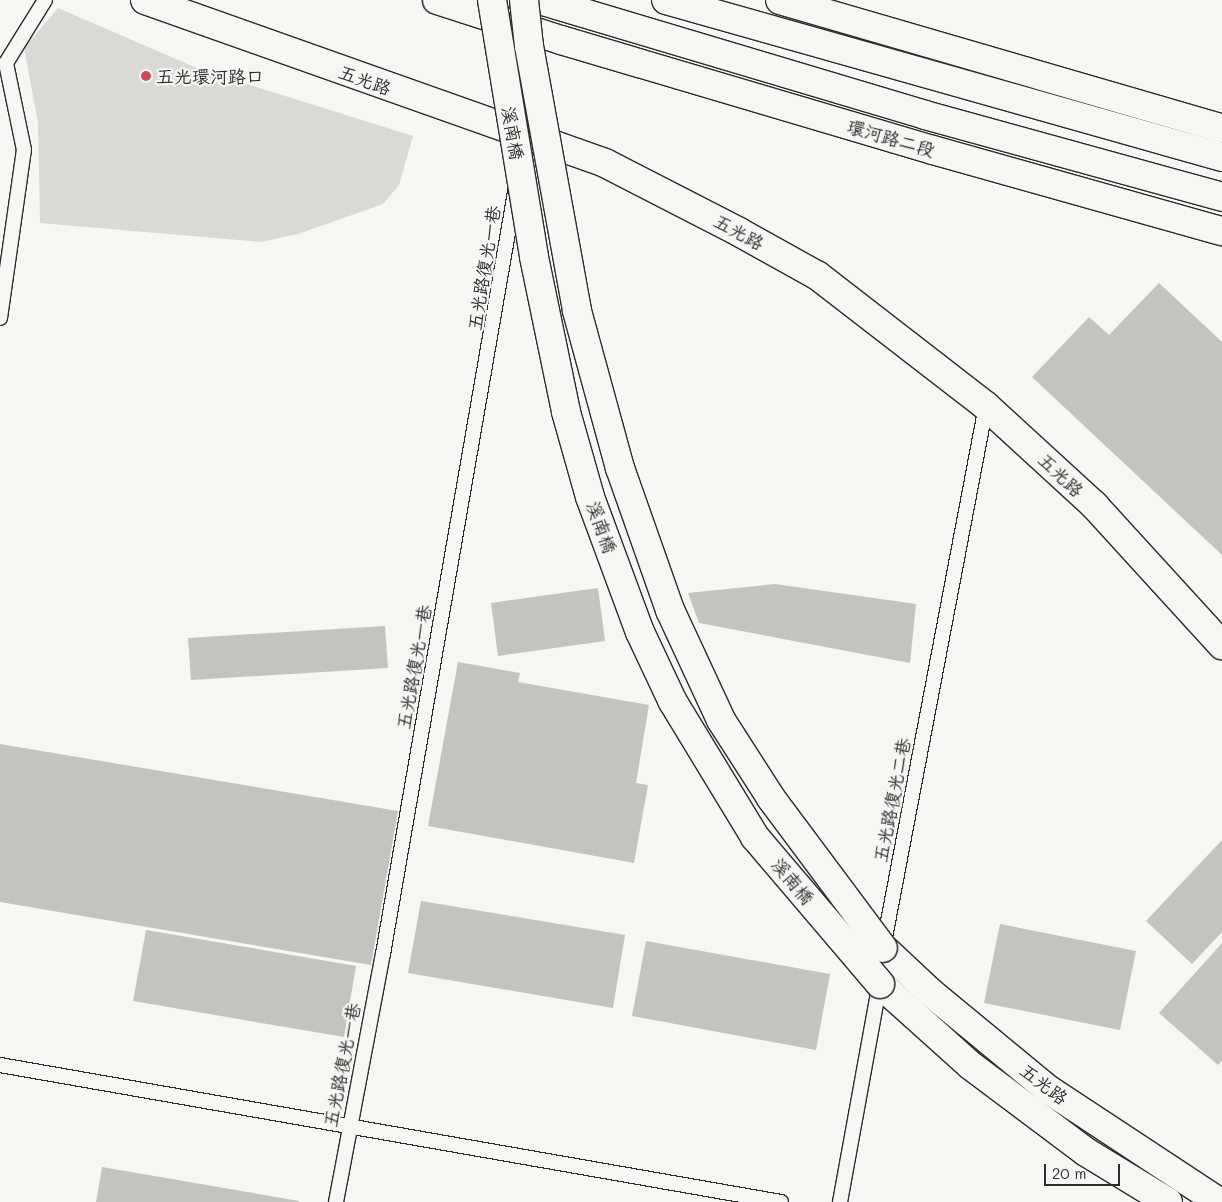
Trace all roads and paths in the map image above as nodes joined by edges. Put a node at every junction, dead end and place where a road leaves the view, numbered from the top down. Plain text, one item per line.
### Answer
1 (45, 0) edge
2 (144, 0) edge
3 (437, 0) edge
4 (492, 0) edge
5 (524, 0) edge
6 (540, 0) edge
7 (666, 0) edge
8 (780, 0) edge
9 (1222, 128) edge
10 (524, 137) junction
11 (1222, 157) edge
12 (1222, 197) edge
13 (1222, 231) edge
14 (0, 318) edge
15 (986, 406) junction
16 (1222, 645) edge
17 (883, 948) junction
18 (880, 984) junction
19 (0, 1065) edge
20 (349, 1124) junction
21 (336, 1202) edge
22 (780, 1202) edge
23 (840, 1202) edge
24 (1168, 1202) edge
25 (1219, 1202) edge

1 - 14 lane
2 - 10 street, 五光路
3 - 13 street, 環河路二段
4 - 18 street, 溪南橋, bridge
5 - 17 street, 溪南橋, bridge
6 - 12 street, 環河路二段
7 - 11 street
8 - 9 street
10 - 15 street, 五光路
10 - 20 lane, 五光路復光一巷
15 - 16 street, 五光路
15 - 17 lane, 五光路復光二巷
17 - 18 lane, 五光路復光二巷
17 - 25 street, 五光路
18 - 23 lane, 五光路復光二巷
18 - 24 street, 五光路
19 - 20 lane
20 - 21 lane, 五光路復光一巷
20 - 22 lane

